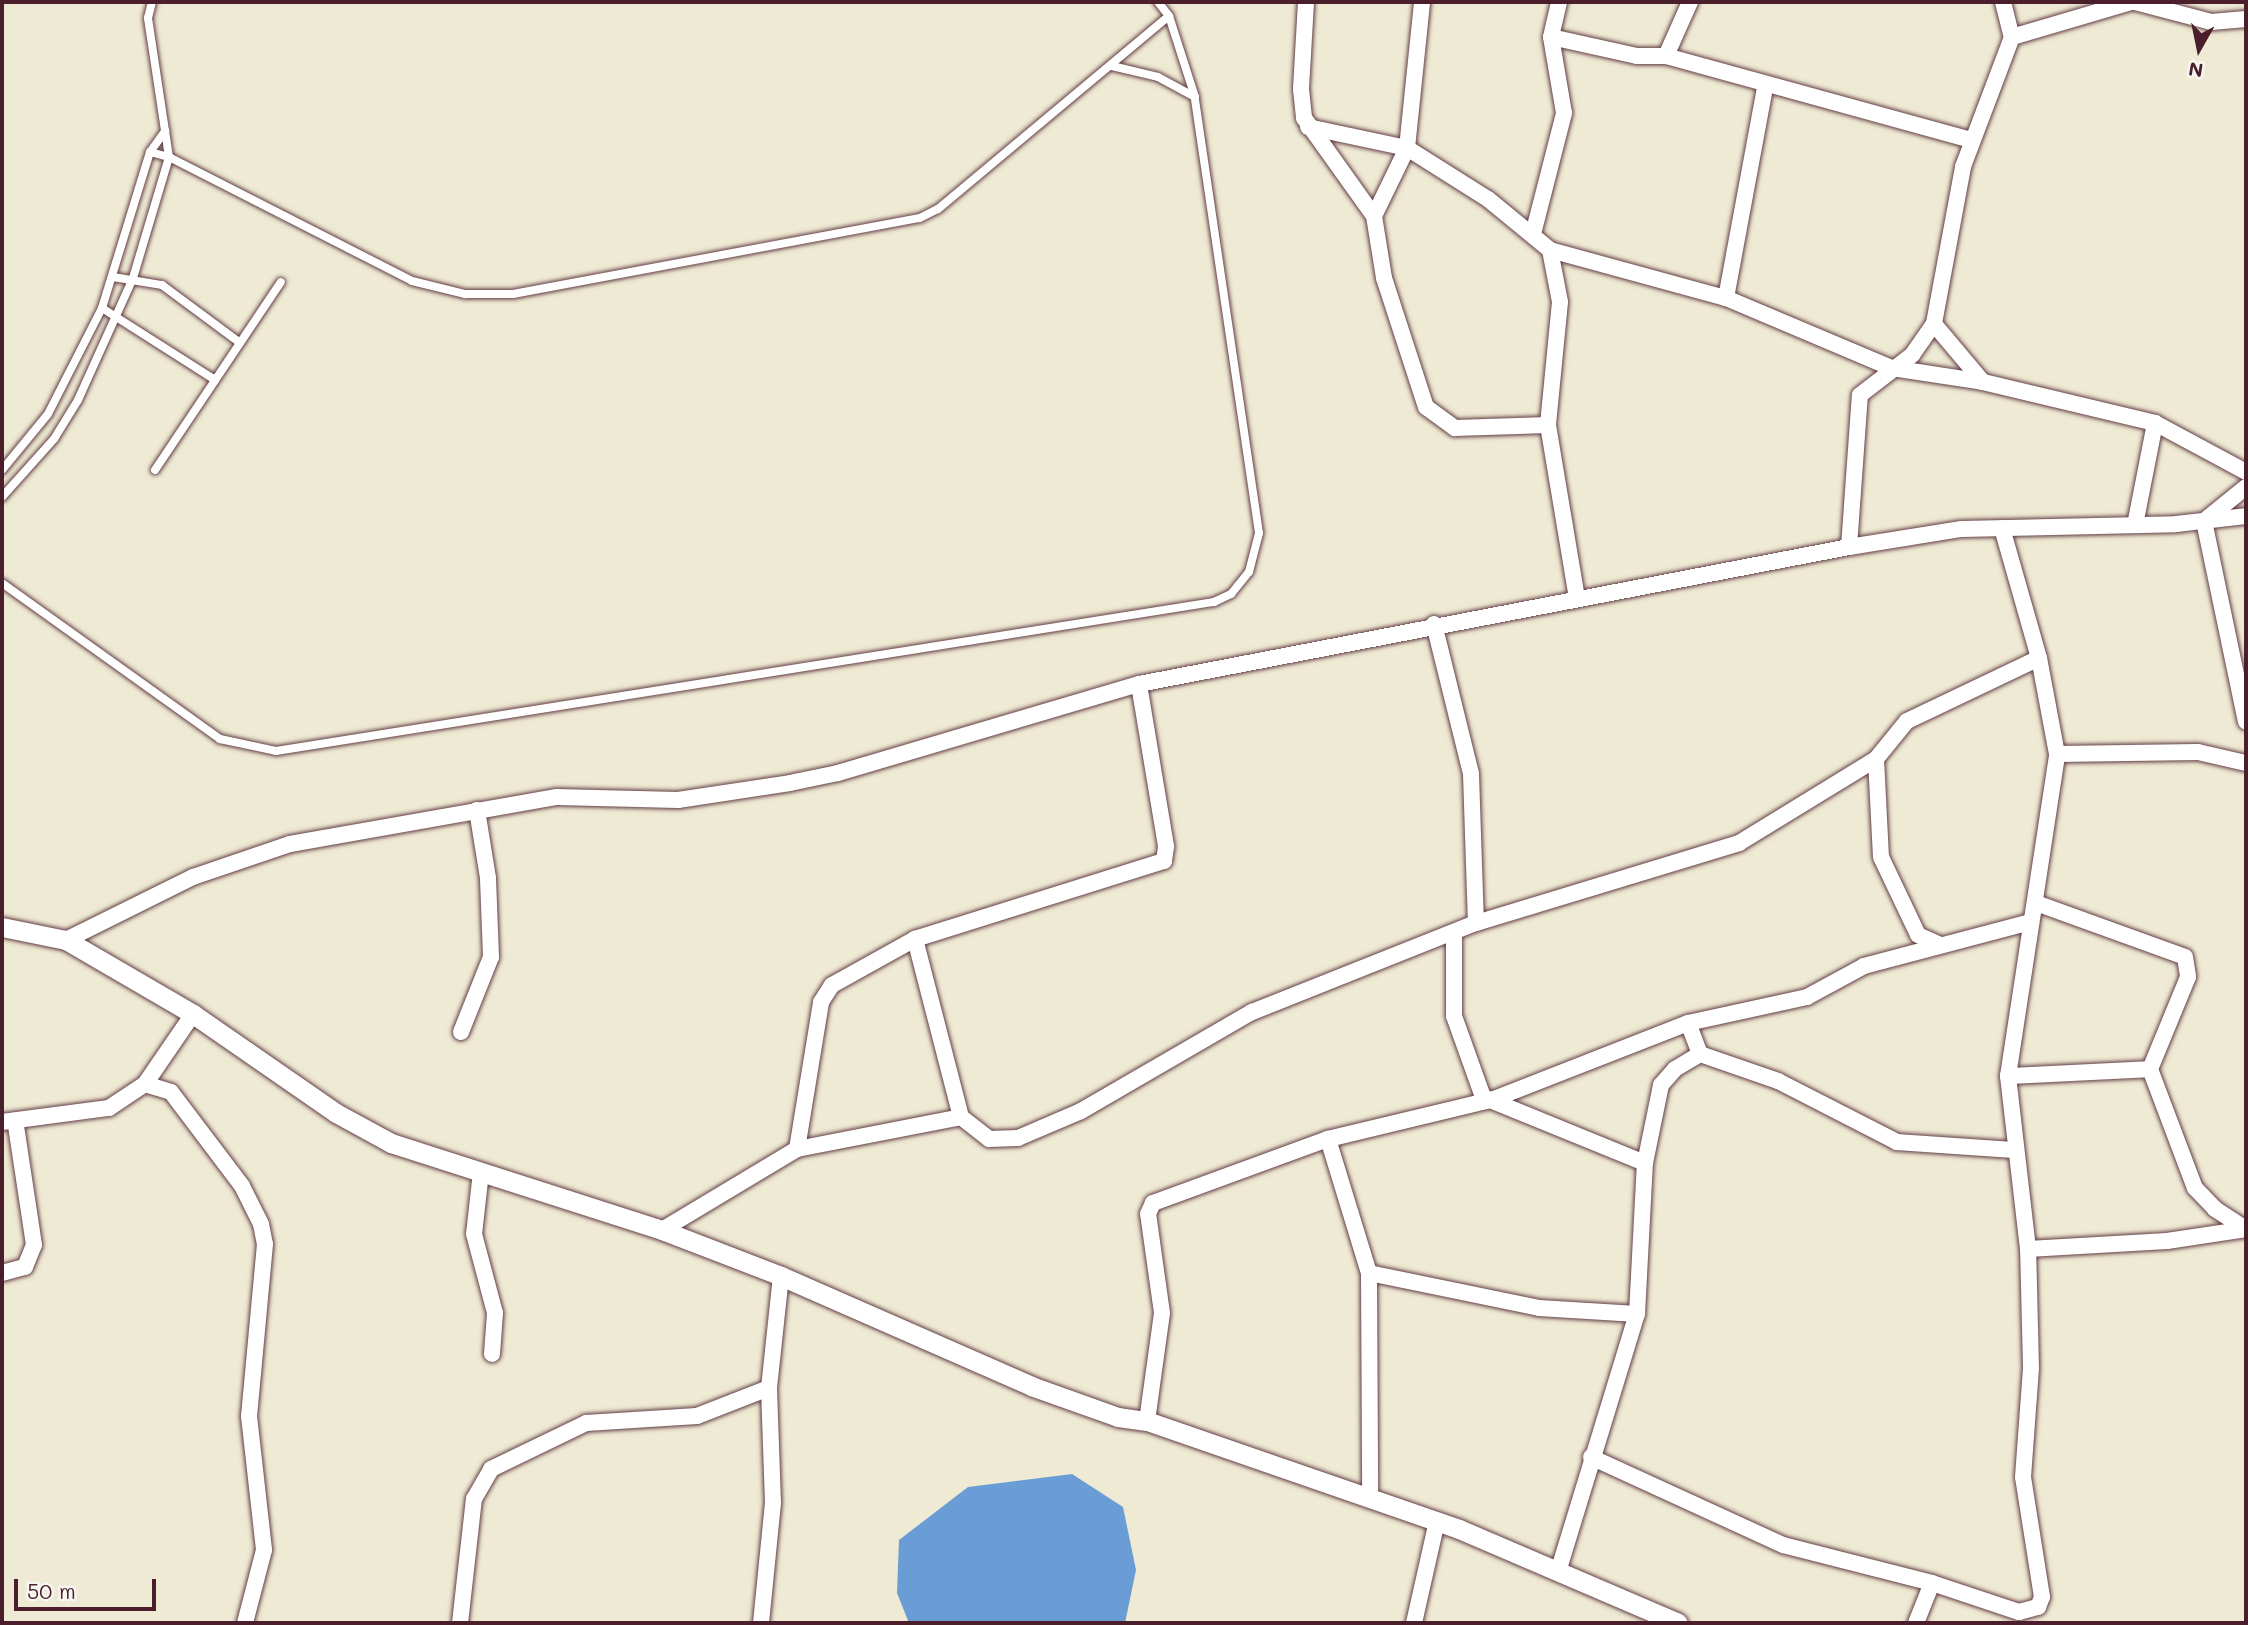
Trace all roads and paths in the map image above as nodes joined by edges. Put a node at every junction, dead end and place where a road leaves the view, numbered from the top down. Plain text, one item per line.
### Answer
1 (152, 2) edge
2 (1158, 2) edge
3 (1306, 2) edge
4 (1422, 2) edge
5 (1559, 2) edge
6 (1690, 2) edge
7 (2003, 2) edge
8 (2133, 2) edge
9 (1169, 16) junction
10 (2246, 19) edge
11 (1551, 37) junction
12 (2012, 37) junction
13 (1666, 56) junction
14 (1112, 66) junction
15 (1765, 87) junction
16 (1195, 97) junction
17 (1308, 127) junction
18 (165, 131) junction
19 (1972, 140) junction
20 (1407, 148) junction
21 (150, 152) junction
22 (169, 157) junction
23 (1374, 216) junction
24 (1533, 234) junction
25 (1550, 250) junction
26 (113, 277) junction
27 (133, 278) junction
28 (281, 282) dead end
29 (1726, 298) junction
30 (102, 307) junction
31 (119, 316) junction
32 (1934, 324) junction
33 (240, 343) junction
34 (1892, 368) junction
35 (215, 380) junction
36 (1983, 382) junction
37 (2155, 423) junction
38 (1548, 425) junction
39 (2, 470) edge
40 (155, 470) dead end
41 (2246, 472) edge
42 (2246, 487) edge
43 (2, 497) edge
44 (2246, 516) edge
45 (2204, 521) junction
46 (2135, 525) junction
47 (2002, 528) junction
48 (1849, 547) junction
49 (2, 583) edge
50 (1577, 599) junction
51 (1434, 624) junction
52 (2039, 658) junction
53 (1139, 684) junction
54 (2246, 722) edge
55 (2057, 754) junction
56 (1876, 759) junction
57 (2246, 763) edge
58 (477, 810) junction
59 (2036, 903) junction
60 (2030, 922) junction
61 (1476, 923) junction
62 (2, 927) edge
63 (1454, 935) junction
64 (915, 939) junction
65 (66, 940) junction
66 (1940, 945) junction
67 (194, 1014) junction
68 (1688, 1023) junction
69 (461, 1032) dead end
70 (1700, 1054) junction
71 (2150, 1069) junction
72 (2008, 1076) junction
73 (145, 1084) junction
74 (1494, 1098) junction
75 (961, 1117) junction
76 (8, 1121) edge
77 (1328, 1139) junction
78 (797, 1149) junction
79 (2013, 1150) junction
80 (1645, 1163) junction
81 (481, 1172) junction
82 (2246, 1229) edge
83 (662, 1230) junction
84 (2028, 1249) junction
85 (2, 1273) edge
86 (1369, 1273) junction
87 (781, 1276) junction
88 (1637, 1314) junction
89 (492, 1354) dead end
90 (769, 1388) junction
91 (1147, 1421) junction
92 (1591, 1457) junction
93 (1370, 1497) junction
94 (1437, 1521) junction
95 (1558, 1572) junction
96 (1933, 1583) junction
97 (1649, 1617) edge
98 (245, 1623) edge
99 (460, 1623) edge
100 (761, 1623) edge
101 (1414, 1623) edge
102 (1678, 1623) edge
103 (1916, 1623) edge

1 - 18 lane
2 - 9 lane
3 - 17 street
4 - 20 street
5 - 11 street
6 - 13 street
7 - 12 street
8 - 10 street
8 - 12 street
9 - 14 lane
9 - 16 lane
11 - 13 street
11 - 24 street
12 - 19 street
13 - 15 street
14 - 16 lane
14 - 22 lane
15 - 19 street
15 - 29 street
16 - 49 lane
17 - 20 street
17 - 23 street
18 - 21 lane
18 - 22 lane
19 - 32 street
20 - 23 street
20 - 24 street
21 - 22 lane
21 - 26 lane
22 - 27 lane
23 - 38 street
24 - 25 street
25 - 29 street
25 - 38 street
26 - 27 lane
26 - 30 lane
27 - 31 lane
27 - 33 lane
28 - 33 lane
29 - 34 street
30 - 31 lane
30 - 39 lane
31 - 35 lane
31 - 43 lane
32 - 34 street
32 - 36 street
33 - 35 lane
34 - 36 street
34 - 48 street
35 - 40 lane
36 - 37 street
37 - 41 street
37 - 46 street
38 - 50 street
42 - 45 street
44 - 45 street
45 - 46 street
45 - 54 street
46 - 47 street
47 - 48 street
47 - 52 street
48 - 50 street
50 - 51 street
51 - 53 street
51 - 61 street
52 - 55 street
52 - 56 street
53 - 58 street
53 - 64 street
55 - 57 street
55 - 59 street
56 - 61 street
56 - 66 street
58 - 65 street
58 - 69 street
59 - 60 street
59 - 71 street
60 - 66 street
60 - 72 street
61 - 63 street
62 - 65 street
63 - 74 street
63 - 75 street
64 - 75 street
64 - 78 street
65 - 67 street
66 - 68 street
67 - 73 street
67 - 81 street
68 - 70 street
68 - 74 street
70 - 79 street
70 - 80 street
71 - 72 street
71 - 82 street
72 - 79 street
73 - 76 street
73 - 98 street
74 - 77 street
74 - 80 street
75 - 78 street
76 - 85 street
77 - 86 street
77 - 91 street
78 - 83 street
79 - 84 street
80 - 88 street
81 - 83 street
81 - 89 street
82 - 84 street
83 - 87 street
84 - 96 street
86 - 88 street
86 - 93 street
87 - 90 street
87 - 91 street
88 - 92 street
90 - 99 street
90 - 100 street
91 - 93 street
92 - 95 street
92 - 96 street
93 - 94 street
94 - 95 street
94 - 101 street
95 - 97 street
96 - 103 street
97 - 102 street

